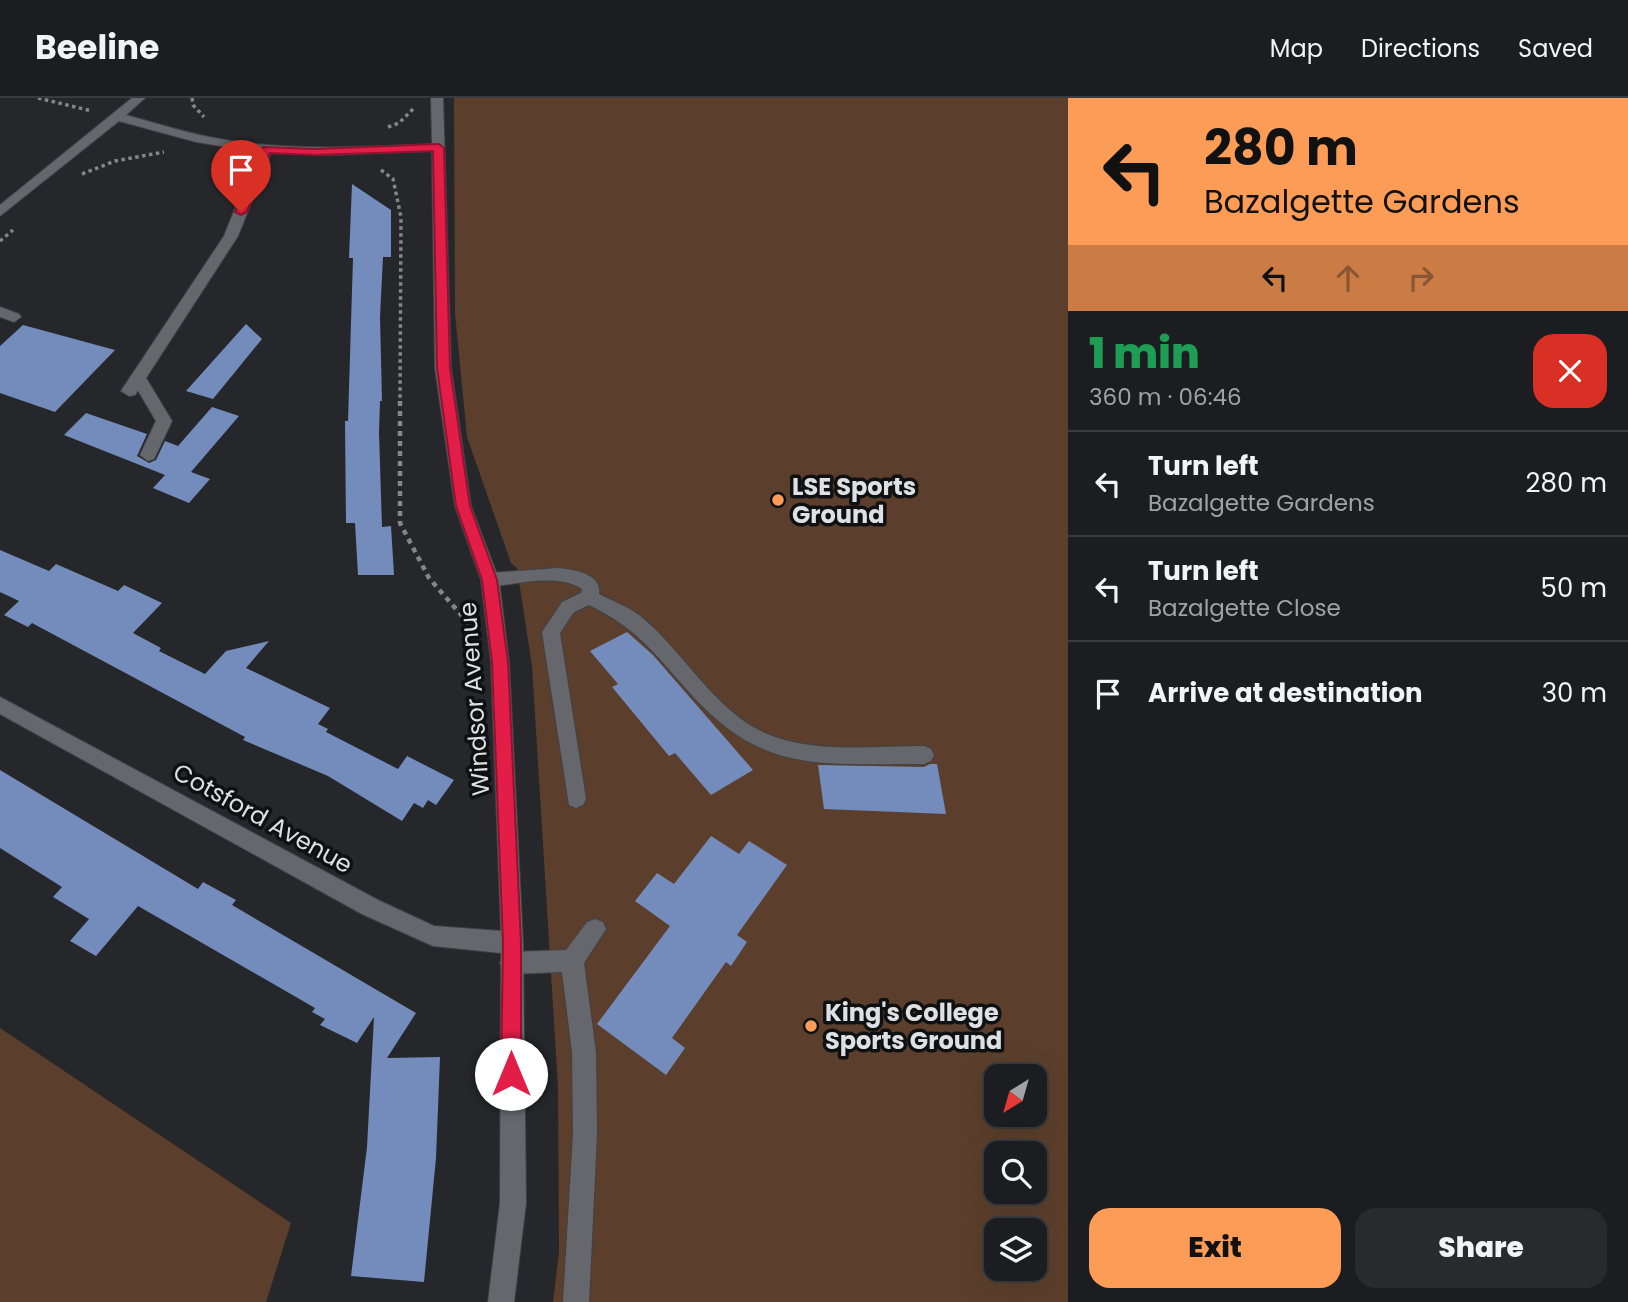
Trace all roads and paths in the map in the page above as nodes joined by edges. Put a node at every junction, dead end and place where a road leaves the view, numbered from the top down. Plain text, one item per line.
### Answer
1 (38, 98) edge
2 (139, 98) edge
3 (437, 98) edge
4 (115, 116) junction
5 (439, 148) junction
6 (266, 149) junction
7 (176, 151) dead end
8 (373, 167) dead end
9 (80, 175) dead end
10 (0, 212) edge
11 (20, 223) dead end
12 (0, 241) edge
13 (148, 455) dead end
14 (490, 580) junction
15 (589, 597) junction
16 (497, 641) junction
17 (0, 705) edge
18 (924, 755) dead end
19 (576, 799) dead end
20 (595, 929) dead end
21 (512, 953) junction
22 (572, 961) junction
23 (501, 1302) edge
24 (576, 1302) edge

1 - 4 path
2 - 4 street
3 - 5 street, Windsor Avenue
4 - 6 street
4 - 10 street
5 - 6 street
5 - 14 street, Windsor Avenue
6 - 13 street
7 - 9 path
8 - 16 path
11 - 12 path
14 - 15 street
14 - 16 street, Windsor Avenue
15 - 18 street
15 - 19 street
16 - 21 street, Windsor Avenue
17 - 21 street, Cotsford Avenue
20 - 22 street
21 - 22 street, Cotsford Avenue
21 - 23 street, Windsor Avenue
22 - 24 street

